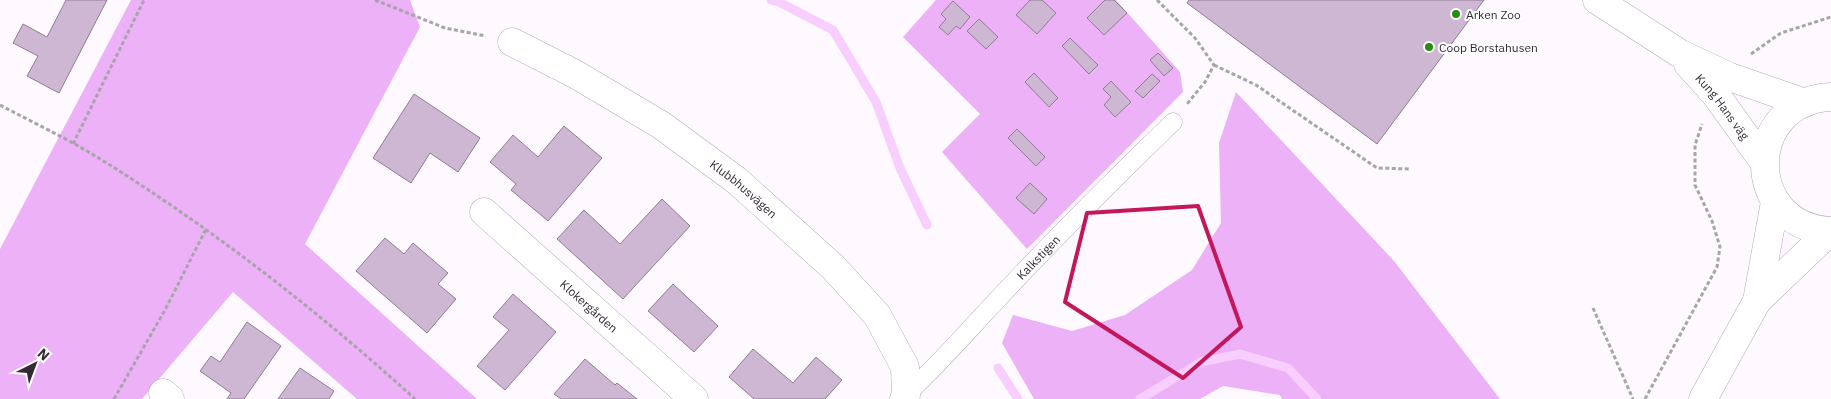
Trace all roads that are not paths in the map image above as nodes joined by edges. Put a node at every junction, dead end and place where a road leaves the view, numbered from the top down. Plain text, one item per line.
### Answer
1 (1597, 0) edge
2 (512, 42) road end
3 (1723, 86) junction
4 (1818, 100) edge
5 (1173, 122) road end
6 (1764, 162) junction
7 (1775, 202) junction
8 (484, 212) dead end
9 (1830, 232) edge
10 (1757, 301) junction
11 (905, 397) edge
12 (694, 399) edge
13 (1703, 399) edge

1 - 3 street, Kung Hans väg
2 - 11 street, Klubbhusvägen
3 - 4 street, Kung Hans väg
3 - 6 street, Kung Hans väg
4 - 6 street
5 - 11 lane, Kalkstigen
6 - 7 street
7 - 9 street
7 - 10 street
8 - 12 street, Klokergården
9 - 10 street
10 - 13 street

